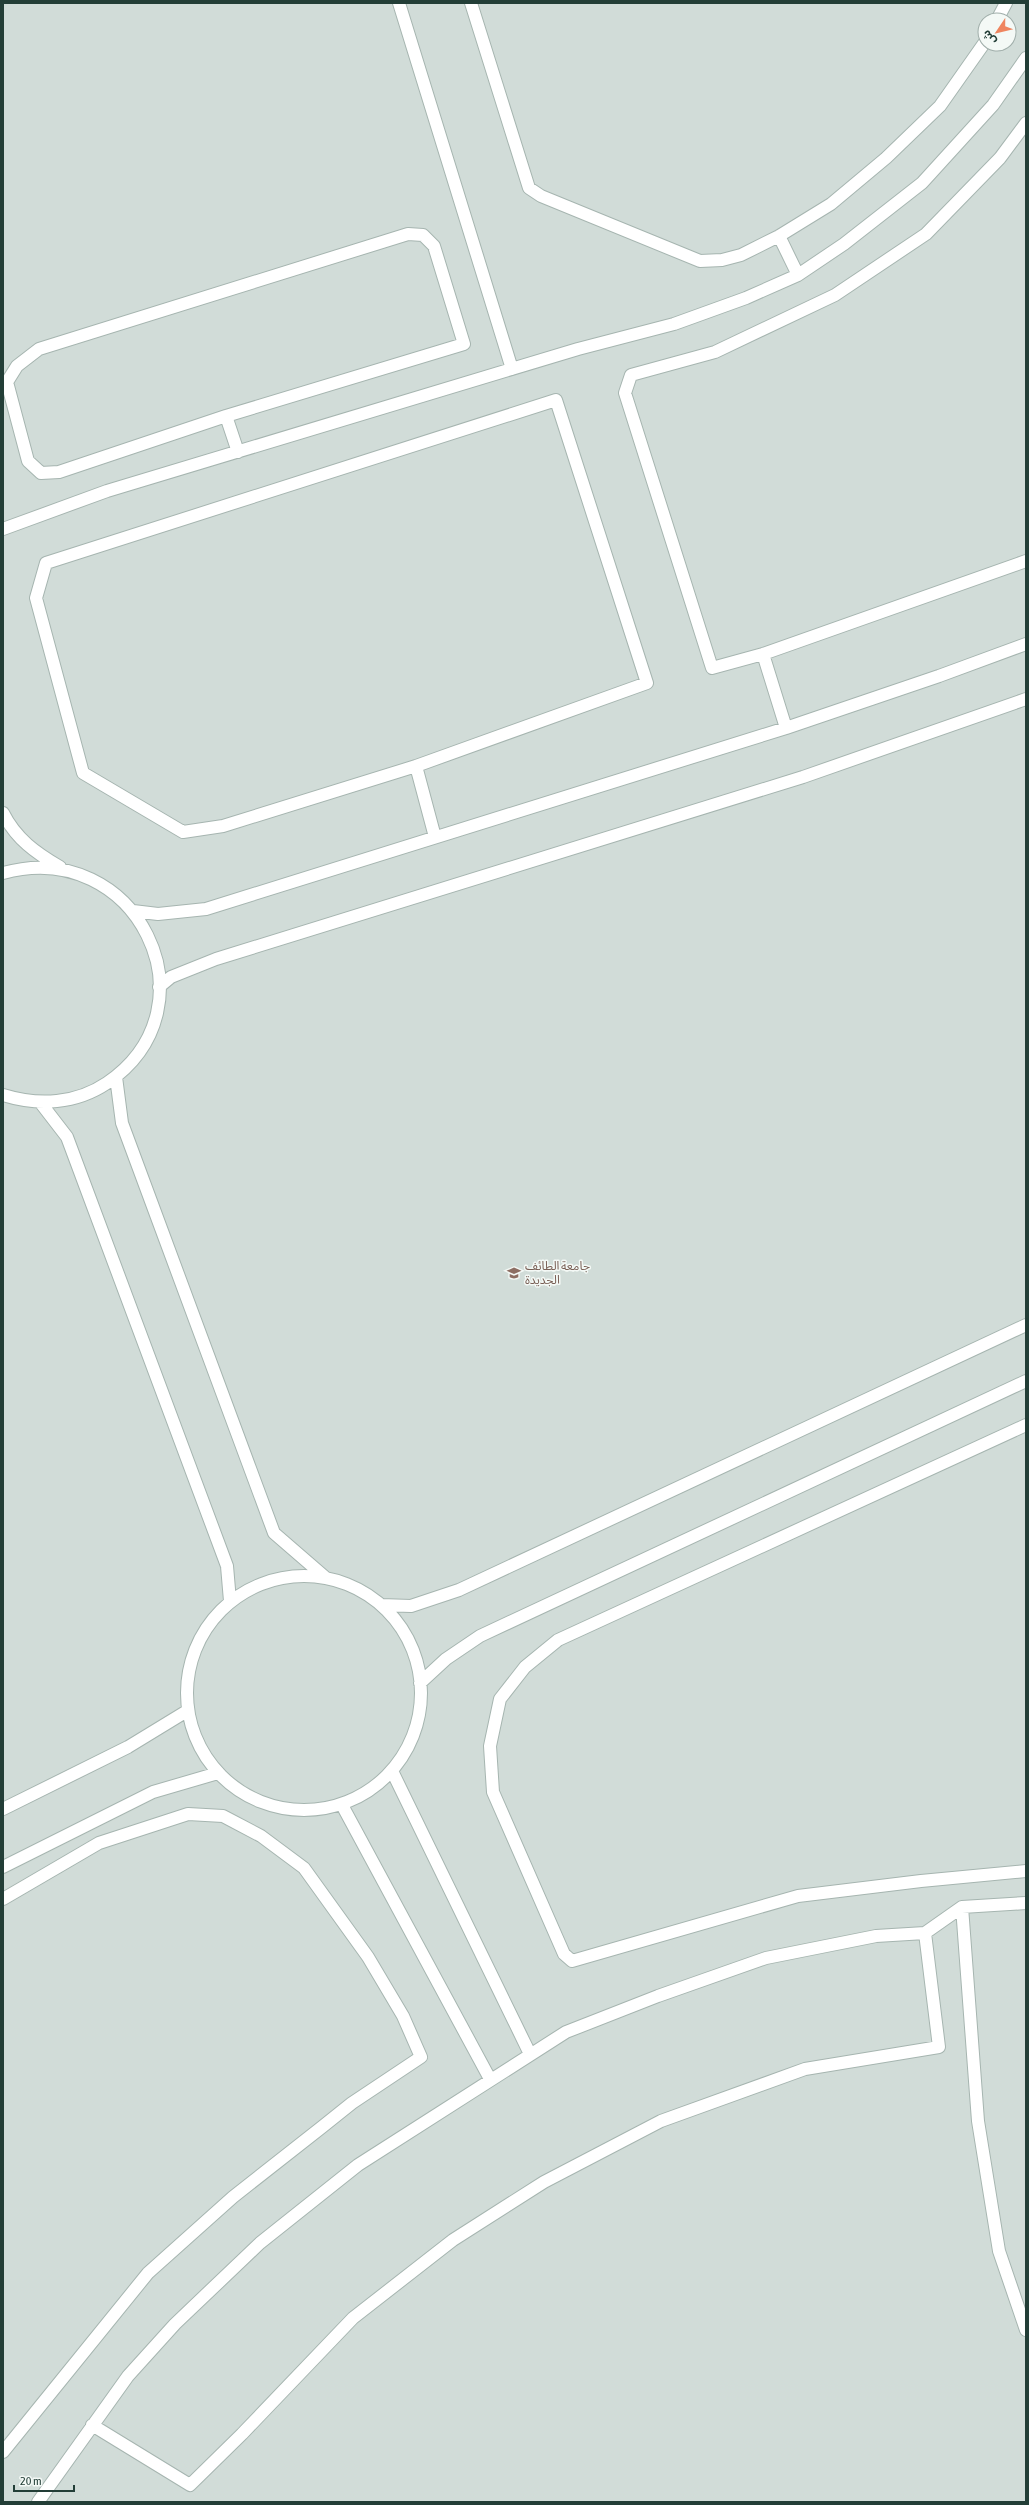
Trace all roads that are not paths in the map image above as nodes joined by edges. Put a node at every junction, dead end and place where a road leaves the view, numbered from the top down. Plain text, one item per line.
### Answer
1 (398, 3) edge
2 (470, 3) edge
3 (1006, 3) edge
4 (1001, 12) edge
5 (978, 52) edge
6 (1026, 58) edge
7 (1026, 123) edge
8 (779, 236) junction
9 (798, 275) junction
10 (512, 369) junction
11 (226, 416) junction
12 (238, 452) junction
13 (3, 529) edge
14 (1026, 561) edge
15 (1026, 644) edge
16 (763, 654) junction
17 (1026, 699) edge
18 (786, 728) junction
19 (416, 766) junction
20 (3, 813) edge
21 (435, 837) junction
22 (64, 869) junction
23 (3, 873) edge
24 (133, 911) junction
25 (159, 987) junction
26 (116, 1077) junction
27 (3, 1095) edge
28 (40, 1102) junction
29 (1026, 1325) edge
30 (1026, 1381) edge
31 (1026, 1426) edge
32 (326, 1578) junction
33 (230, 1601) junction
34 (381, 1605) junction
35 (420, 1683) junction
36 (187, 1711) junction
37 (392, 1771) junction
38 (218, 1773) junction
39 (342, 1805) junction
40 (3, 1809) edge
41 (3, 1867) edge
42 (1026, 1871) edge
43 (3, 1899) edge
44 (1026, 1903) edge
45 (962, 1907) junction
46 (925, 1933) junction
47 (530, 2054) junction
48 (490, 2079) junction
49 (1026, 2330) edge
50 (92, 2425) junction
51 (3, 2452) edge
52 (38, 2502) edge

1 - 10 lane
2 - 8 lane
3 - 4 lane
5 - 8 lane
6 - 9 lane
7 - 16 lane
8 - 9 lane
9 - 10 lane
10 - 12 lane
11 - 11 lane
11 - 12 lane
12 - 13 lane
14 - 16 lane
15 - 18 lane
16 - 18 lane
17 - 25 lane
18 - 21 lane
19 - 19 lane
19 - 21 lane
20 - 22 lane
21 - 24 lane
22 - 23 lane
22 - 24 lane
24 - 25 lane
25 - 26 lane
26 - 28 lane
26 - 32 lane
27 - 28 lane
28 - 33 lane
29 - 34 lane
30 - 35 lane
31 - 42 lane
32 - 33 lane
32 - 34 lane
33 - 36 lane
34 - 35 lane
35 - 37 lane
36 - 38 lane
36 - 40 lane
37 - 39 lane
37 - 47 lane
38 - 39 lane
38 - 41 lane
39 - 48 lane
43 - 51 lane
44 - 45 lane
45 - 46 lane
45 - 49 lane
46 - 47 lane
46 - 50 lane
47 - 48 lane
48 - 50 lane
50 - 52 lane

